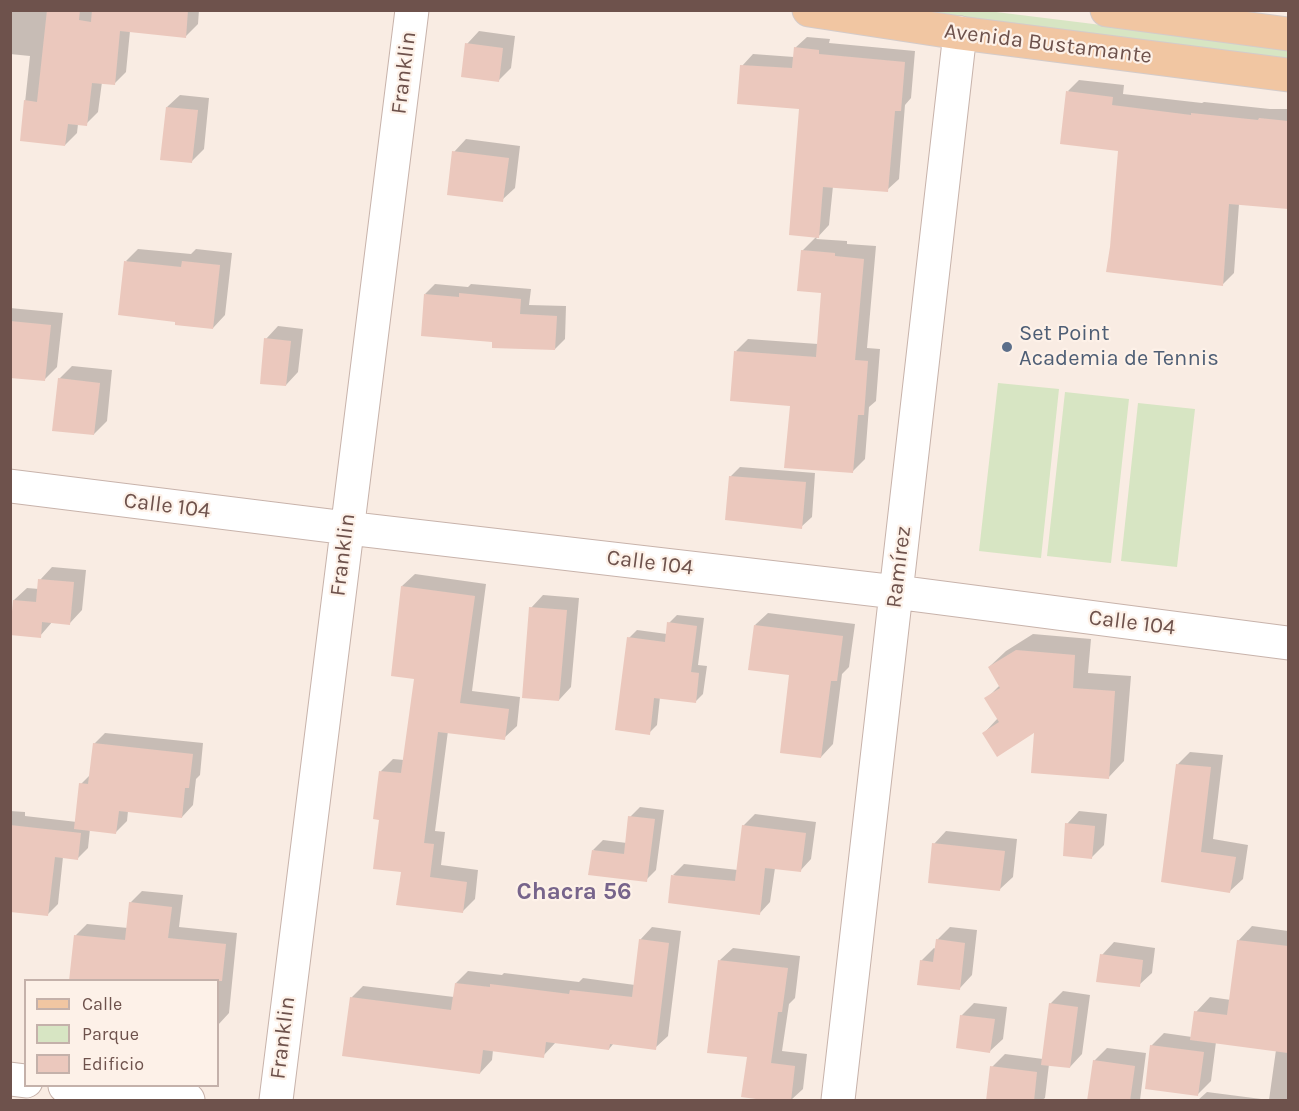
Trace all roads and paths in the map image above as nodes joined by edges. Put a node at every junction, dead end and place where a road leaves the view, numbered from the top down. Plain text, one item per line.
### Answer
1 (412, 10) edge
2 (809, 10) edge
3 (1107, 10) edge
4 (960, 33) junction
5 (1288, 34) edge
6 (1288, 75) edge
7 (10, 486) edge
8 (347, 528) junction
9 (896, 592) junction
10 (1288, 643) edge
11 (73, 1087) edge
12 (188, 1101) edge
13 (276, 1101) edge
14 (838, 1101) edge

1 - 8 street, Franklin
2 - 4 main road, Avenida Bustamante
3 - 5 main road, Avenida Bustamante
4 - 6 main road, Avenida Bustamante
4 - 9 street, Ramírez
7 - 8 street, Calle 104
8 - 9 street, Calle 104
8 - 13 street, Franklin
9 - 10 street, Calle 104
9 - 14 street, Ramírez
11 - 12 street

